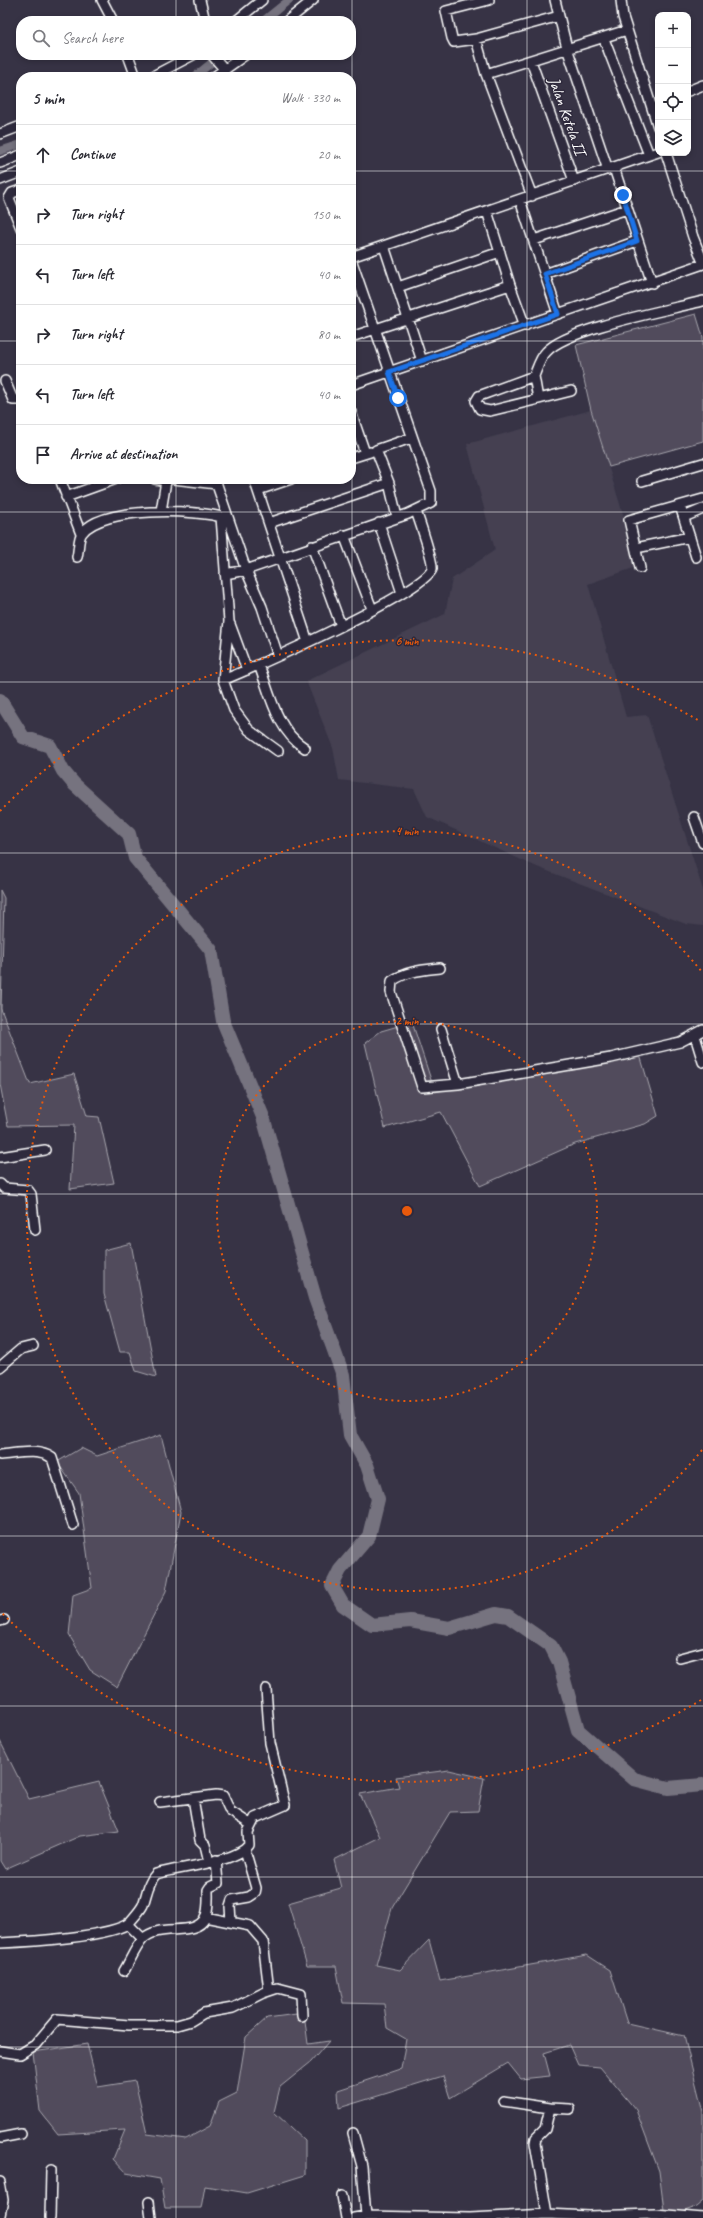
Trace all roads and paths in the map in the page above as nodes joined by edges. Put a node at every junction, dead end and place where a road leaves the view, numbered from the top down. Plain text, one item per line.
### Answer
1 (102, 0) edge
2 (200, 0) edge
3 (262, 0) edge
4 (313, 0) edge
5 (489, 0) edge
6 (555, 0) edge
7 (621, 0) edge
8 (110, 16) edge
9 (204, 16) edge
10 (242, 16) edge
11 (294, 16) edge
12 (558, 16) junction
13 (627, 30) junction
14 (604, 39) junction
15 (476, 40) junction
16 (567, 48) junction
17 (130, 60) edge
18 (183, 60) edge
19 (216, 60) edge
20 (235, 60) edge
21 (531, 61) junction
22 (222, 67) junction
23 (134, 72) edge
24 (161, 72) edge
25 (218, 72) edge
26 (486, 74) junction
27 (703, 84) edge
28 (691, 90) edge
29 (655, 104) edge
30 (16, 128) edge
31 (0, 134) edge
32 (655, 153) edge
33 (649, 155) junction
34 (667, 156) edge
35 (16, 158) edge
36 (0, 163) edge
37 (611, 169) junction
38 (16, 174) edge
39 (0, 180) edge
40 (574, 182) junction
41 (16, 192) edge
42 (532, 196) junction
43 (520, 200) junction
44 (628, 209) junction
45 (487, 211) junction
46 (16, 216) edge
47 (534, 240) junction
48 (637, 241) junction
49 (384, 246) junction
50 (500, 252) junction
51 (356, 256) edge
52 (703, 263) edge
53 (356, 274) edge
54 (545, 274) junction
55 (652, 283) junction
56 (510, 285) junction
57 (398, 287) junction
58 (703, 301) edge
59 (558, 314) junction
60 (409, 319) junction
61 (525, 326) junction
62 (374, 330) junction
63 (356, 335) edge
64 (422, 361) junction
65 (389, 372) junction
66 (534, 376) junction
67 (5, 381) dead end
68 (356, 381) edge
69 (571, 391) dead end
70 (538, 399) junction
71 (16, 400) edge
72 (356, 431) edge
73 (411, 438) junction
74 (376, 450) junction
75 (365, 453) junction
76 (356, 456) edge
77 (703, 463) edge
78 (642, 481) dead end
79 (389, 483) junction
80 (62, 484) edge
81 (93, 484) edge
82 (169, 484) edge
83 (217, 484) edge
84 (256, 484) edge
85 (276, 484) edge
86 (258, 490) junction
87 (66, 497) junction
88 (703, 499) edge
89 (680, 506) junction
90 (703, 510) edge
91 (161, 511) junction
92 (416, 511) junction
93 (397, 517) junction
94 (684, 517) junction
95 (225, 519) junction
96 (269, 522) junction
97 (379, 523) junction
98 (81, 534) junction
99 (344, 535) junction
100 (690, 537) junction
101 (312, 546) junction
102 (636, 548) junction
103 (77, 557) dead end
104 (282, 557) junction
105 (696, 557) dead end
106 (640, 568) dead end
107 (246, 570) junction
108 (225, 574) junction
109 (402, 593) junction
110 (372, 609) junction
111 (229, 621) junction
112 (341, 626) junction
113 (308, 642) junction
114 (278, 656) junction
115 (259, 666) junction
116 (247, 670) junction
117 (223, 680) junction
118 (305, 748) dead end
119 (278, 751) dead end
120 (694, 817) dead end
121 (703, 843) edge
122 (440, 968) dead end
123 (441, 1029) dead end
124 (703, 1030) edge
125 (695, 1036) junction
126 (703, 1062) edge
127 (458, 1084) junction
128 (45, 1150) dead end
129 (0, 1157) edge
130 (0, 1184) edge
131 (35, 1230) dead end
132 (33, 1346) dead end
133 (0, 1366) edge
134 (0, 1455) edge
135 (73, 1525) dead end
136 (703, 1652) edge
137 (680, 1658) dead end
138 (266, 1689) dead end
139 (193, 1798) junction
140 (160, 1802) dead end
141 (250, 1824) junction
142 (245, 1850) junction
143 (212, 1861) junction
144 (205, 1917) junction
145 (231, 1922) junction
146 (128, 1924) junction
147 (143, 1939) junction
148 (0, 1943) edge
149 (124, 1971) dead end
150 (269, 1991) junction
151 (302, 2016) dead end
152 (0, 2051) edge
153 (503, 2101) dead end
154 (550, 2108) junction
155 (570, 2108) dead end
156 (353, 2133) dead end
157 (21, 2134) dead end
158 (0, 2138) edge
159 (51, 2170) dead end
160 (0, 2182) edge
161 (342, 2196) dead end
162 (149, 2202) dead end
163 (547, 2214) junction
164 (0, 2216) edge
165 (366, 2216) junction
166 (50, 2218) edge
167 (151, 2218) edge
168 (346, 2218) edge
169 (354, 2218) edge
170 (703, 2218) edge

1 - 8 street
2 - 9 street
3 - 10 street
4 - 11 street
5 - 15 street
6 - 12 street
7 - 13 street
12 - 15 street
12 - 16 street
13 - 14 street
13 - 29 street
14 - 16 street
14 - 33 street
15 - 26 street
16 - 21 street
16 - 37 street
17 - 23 street
18 - 24 street
19 - 22 street
20 - 22 street
21 - 26 street
21 - 40 street, Jalan Ketela II
22 - 25 street
26 - 42 street
27 - 28 street
30 - 31 street
32 - 33 street
33 - 37 street
34 - 52 street
35 - 36 street
37 - 40 street
37 - 44 street
38 - 39 street
40 - 42 street
41 - 46 street
42 - 43 street
43 - 45 street
43 - 47 street
44 - 47 street
44 - 48 street
45 - 49 street
45 - 50 street
47 - 54 street
48 - 54 street
48 - 55 street
49 - 51 street
49 - 57 street
50 - 56 street
50 - 57 street
52 - 55 street
53 - 62 street
54 - 59 street
55 - 59 street
56 - 60 street
56 - 61 street
57 - 60 street
58 - 66 street
59 - 61 street
60 - 62 street
60 - 64 street
61 - 64 street
62 - 63 street
62 - 65 street
64 - 65 street
65 - 68 street
65 - 73 street
66 - 70 street
66 - 70 street
67 - 71 street
69 - 70 street
72 - 75 street
73 - 74 street
73 - 92 street
74 - 75 street
74 - 79 street
75 - 76 street
77 - 78 street
79 - 93 street
79 - 96 street
80 - 87 street
81 - 87 street
82 - 91 street
83 - 95 street
84 - 86 street
85 - 86 street
86 - 96 street
87 - 98 street
88 - 89 street
89 - 94 street
89 - 102 street
90 - 94 street
91 - 95 street
91 - 98 street
92 - 93 street
92 - 109 street
93 - 97 street
94 - 100 street
95 - 107 street
95 - 108 street
96 - 104 street
97 - 99 street
97 - 109 street
98 - 103 street
99 - 101 street
99 - 110 street
100 - 102 street
100 - 105 street
101 - 104 street
101 - 112 street
102 - 106 street
104 - 107 street
104 - 113 street
107 - 108 street
107 - 114 street
108 - 111 street
109 - 110 street
110 - 112 street
111 - 116 street
111 - 117 street
112 - 113 street
113 - 114 street
114 - 115 street
115 - 116 street
115 - 118 street
116 - 117 street
117 - 119 street
120 - 121 street
122 - 127 street
123 - 127 street
124 - 125 street
125 - 126 street
125 - 127 street
128 - 129 street
130 - 131 street
132 - 133 street
134 - 135 street
136 - 137 street
138 - 141 street
139 - 140 street
139 - 141 street
139 - 143 street
141 - 142 street
142 - 143 street
142 - 145 street
143 - 144 street
143 - 146 street
144 - 145 street
144 - 147 street
145 - 150 street
146 - 147 street
146 - 148 street
147 - 149 street
150 - 151 street
150 - 152 street
153 - 154 street
154 - 155 street
154 - 163 street
156 - 165 street
157 - 158 street
159 - 166 street
160 - 164 street
161 - 168 street
162 - 167 street
163 - 165 street
163 - 170 street
165 - 169 street

